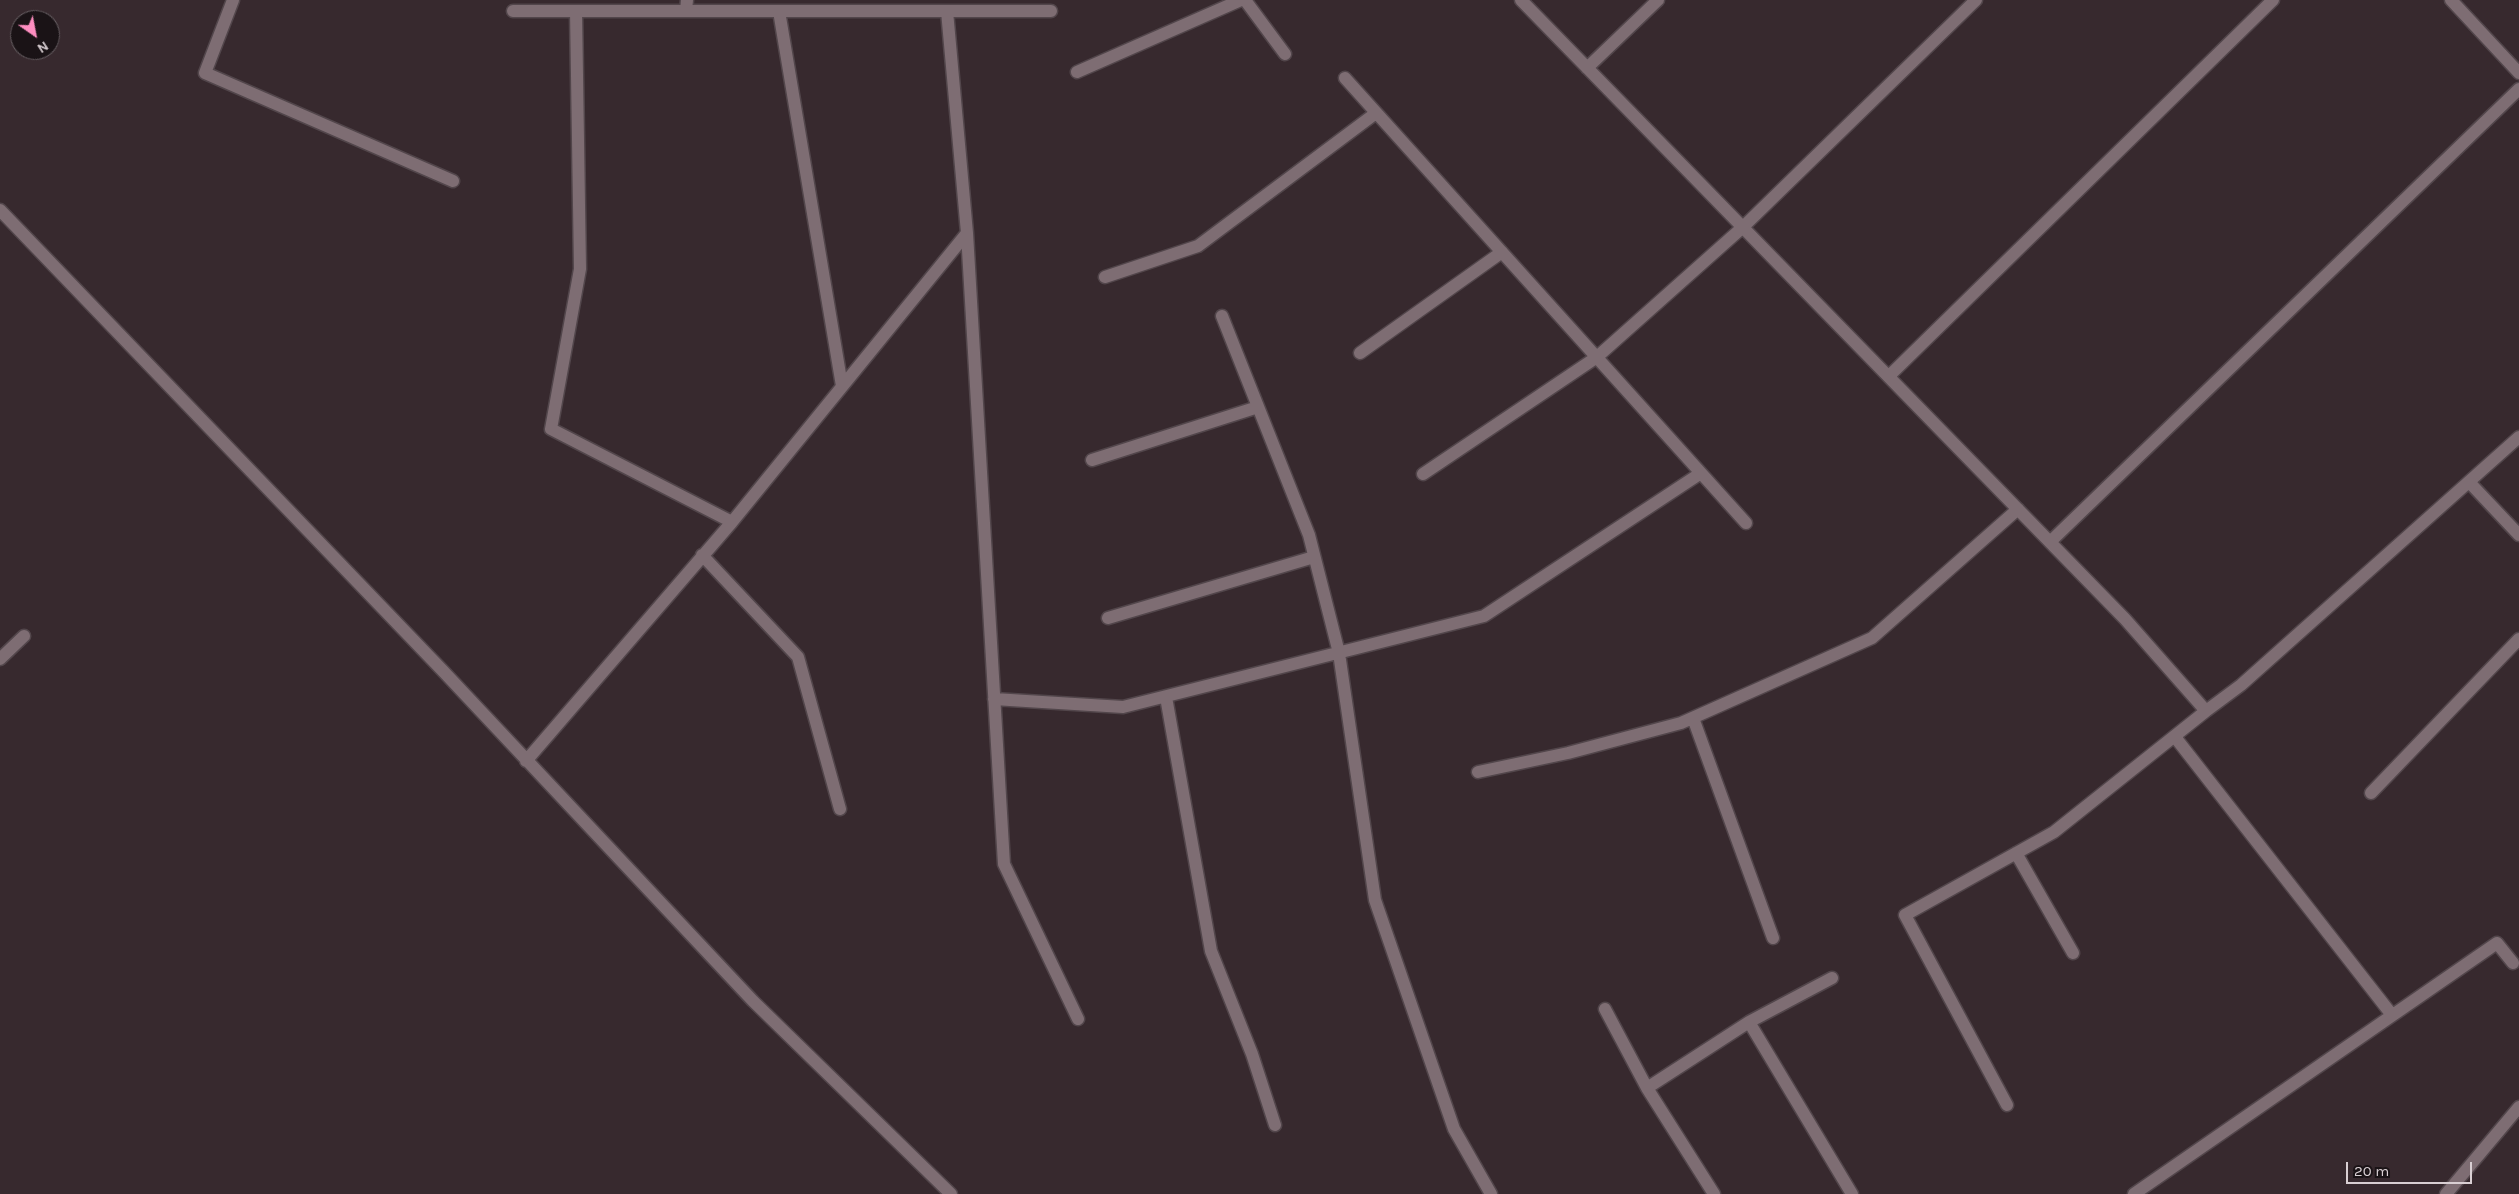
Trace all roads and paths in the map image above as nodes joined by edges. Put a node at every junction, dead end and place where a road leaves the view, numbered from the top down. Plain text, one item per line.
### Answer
1 (233, 0) edge
2 (1241, 0) edge
3 (1245, 0) edge
4 (1521, 0) edge
5 (1658, 0) edge
6 (1976, 0) edge
7 (2273, 0) edge
8 (2451, 0) edge
9 (686, 6) edge
10 (513, 10) dead end
11 (576, 10) junction
12 (779, 11) junction
13 (946, 11) junction
14 (1051, 11) dead end
15 (1284, 54) dead end
16 (1587, 68) junction
17 (1077, 72) dead end
18 (2519, 72) edge
19 (1345, 78) dead end
20 (2519, 89) edge
21 (1376, 113) junction
22 (453, 181) dead end
23 (0, 210) edge
24 (1743, 227) junction
25 (967, 233) junction
26 (1502, 252) junction
27 (1105, 278) dead end
28 (1222, 316) dead end
29 (1360, 353) dead end
30 (1597, 357) junction
31 (1889, 376) junction
32 (842, 386) junction
33 (1258, 407) junction
34 (2519, 437) edge
35 (1092, 460) dead end
36 (1701, 473) junction
37 (1423, 474) dead end
38 (2470, 483) junction
39 (2018, 509) junction
40 (732, 522) junction
41 (1746, 523) dead end
42 (2519, 535) edge
43 (2050, 542) junction
44 (702, 555) junction
45 (1314, 557) junction
46 (1108, 618) dead end
47 (24, 636) dead end
48 (2519, 639) edge
49 (1339, 653) junction
50 (0, 659) edge
51 (1166, 697) junction
52 (994, 699) junction
53 (2206, 711) junction
54 (1693, 718) junction
55 (2174, 736) junction
56 (526, 761) junction
57 (1478, 772) dead end
58 (2371, 793) dead end
59 (840, 809) dead end
60 (2016, 853) junction
61 (1773, 938) dead end
62 (2073, 953) dead end
63 (2517, 963) edge
64 (1832, 978) dead end
65 (1606, 1009) dead end
66 (2392, 1015) junction
67 (1078, 1019) dead end
68 (1749, 1022) junction
69 (1647, 1088) junction
70 (2007, 1105) dead end
71 (2519, 1106) edge
72 (1275, 1125) dead end
73 (951, 1194) edge
74 (1491, 1194) edge
75 (1714, 1194) edge
76 (1852, 1194) edge
77 (2134, 1194) edge
78 (2446, 1194) edge

1 - 22 street
2 - 17 street
3 - 15 street
4 - 16 street
5 - 16 street
6 - 24 street
7 - 31 street
8 - 18 street
9 - 11 street
9 - 12 street
10 - 11 street
11 - 40 street
12 - 13 street
12 - 32 street
13 - 14 street
13 - 25 street
16 - 24 street
19 - 21 street
20 - 43 street
21 - 26 street
21 - 27 street
23 - 56 street
24 - 30 street
24 - 31 street
25 - 32 street
25 - 52 street
26 - 29 street
26 - 30 street
28 - 33 street
30 - 36 street
30 - 37 street
31 - 39 street
32 - 40 street
33 - 35 street
33 - 45 street
34 - 38 street
36 - 41 street
36 - 49 street
38 - 42 street
38 - 53 street
39 - 43 street
39 - 54 street
40 - 44 street
43 - 53 street
44 - 56 street
44 - 59 street
45 - 46 street
45 - 49 street
47 - 50 street
48 - 58 street
49 - 51 street
49 - 74 street
51 - 52 street
51 - 72 street
52 - 67 street
53 - 55 street
54 - 57 street
54 - 61 street
55 - 60 street
55 - 66 street
56 - 73 street
60 - 62 street
60 - 70 street
63 - 66 street
64 - 68 street
65 - 69 street
66 - 77 street
68 - 69 street
68 - 76 street
69 - 75 street
71 - 78 street

